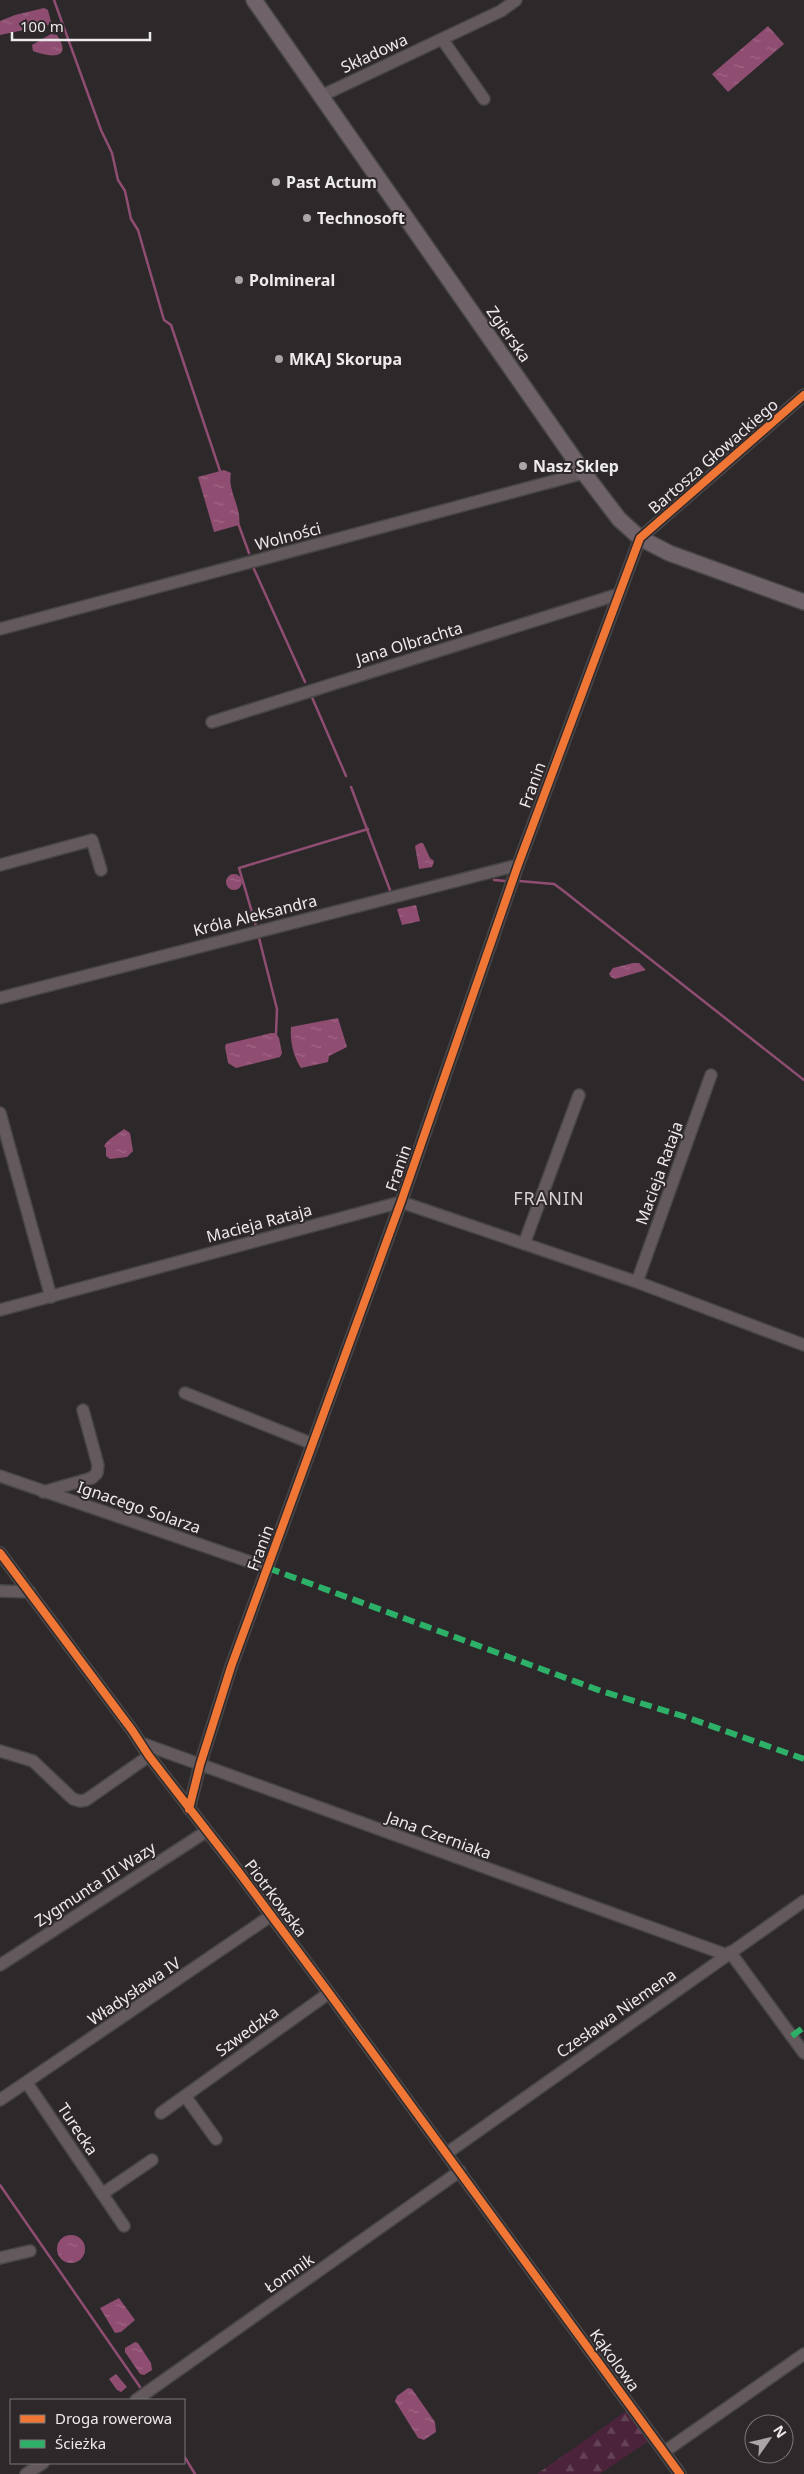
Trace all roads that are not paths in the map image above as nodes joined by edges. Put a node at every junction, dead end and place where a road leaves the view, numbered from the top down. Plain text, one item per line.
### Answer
1 (254, 0) edge
2 (516, 0) edge
3 (442, 38) junction
4 (320, 96) junction
5 (484, 99) dead end
6 (804, 395) edge
7 (584, 473) junction
8 (640, 538) junction
9 (616, 595) junction
10 (804, 602) edge
11 (0, 630) edge
12 (212, 722) dead end
13 (518, 865) junction
14 (0, 866) edge
15 (101, 870) dead end
16 (0, 998) edge
17 (711, 1074) dead end
18 (579, 1095) dead end
19 (0, 1112) edge
20 (401, 1202) junction
21 (524, 1244) junction
22 (637, 1282) junction
23 (51, 1297) junction
24 (0, 1310) edge
25 (804, 1345) edge
26 (185, 1394) dead end
27 (84, 1410) dead end
28 (313, 1444) junction
29 (0, 1476) edge
30 (44, 1492) junction
31 (0, 1553) edge
32 (268, 1568) junction
33 (0, 1591) edge
34 (30, 1592) junction
35 (141, 1743) junction
36 (0, 1751) edge
37 (149, 1756) junction
38 (200, 1765) junction
39 (189, 1809) junction
40 (207, 1832) junction
41 (804, 1901) edge
42 (272, 1915) junction
43 (728, 1954) junction
44 (0, 1965) edge
45 (329, 1993) junction
46 (804, 2053) edge
47 (27, 2083) junction
48 (185, 2096) junction
49 (0, 2100) edge
50 (161, 2113) dead end
51 (216, 2139) dead end
52 (447, 2153) junction
53 (152, 2160) dead end
54 (460, 2171) junction
55 (102, 2194) junction
56 (124, 2226) dead end
57 (30, 2251) dead end
58 (0, 2258) edge
59 (527, 2262) joint
60 (804, 2354) edge
61 (137, 2399) edge
62 (664, 2452) junction
63 (41, 2464) edge
64 (26, 2474) edge
65 (680, 2474) edge

1 - 4 main road, Zgierska
2 - 3 street, Składowa
3 - 4 street, Składowa
3 - 5 street
4 - 7 main road, Zgierska
6 - 8 street, Bartosza Głowackiego
7 - 8 main road, Zgierska
7 - 11 street, Wolności
8 - 9 street, Franin
8 - 10 main road, Zgierska
9 - 12 street, Jana Olbrachta
9 - 13 street, Franin
13 - 16 street, Króla Aleksandra
13 - 20 street, Franin
14 - 15 street
17 - 22 street, Macieja Rataja
18 - 21 street
19 - 23 street
20 - 21 street
20 - 23 street, Macieja Rataja
20 - 28 street, Franin
21 - 22 street
22 - 25 street
23 - 24 street, Macieja Rataja
26 - 28 street
27 - 30 street
28 - 32 street, Franin
29 - 30 street, Ignacego Solarza
30 - 32 street, Ignacego Solarza
31 - 34 street, Piotrkowska
32 - 38 street, Franin
33 - 34 street
34 - 35 street, Piotrkowska
35 - 37 street, Piotrkowska
35 - 38 street, Jana Czerniaka
36 - 37 street
37 - 39 street, Piotrkowska
38 - 39 street, Franin
38 - 43 street, Jana Czerniaka
39 - 40 street, Piotrkowska
40 - 42 street, Piotrkowska
40 - 44 street, Zygmunta III Wazy
41 - 43 street, Czesława Niemena
42 - 45 street, Piotrkowska
42 - 47 street, Władysława IV
43 - 46 street
43 - 52 street, Czesława Niemena
45 - 48 street, Szwedzka
45 - 52 street, Piotrkowska
47 - 49 street, Władysława IV
47 - 55 street, Turecka
48 - 50 street, Szwedzka
48 - 51 street
52 - 54 street, Piotrkowska
53 - 55 street
54 - 59 street, Piotrkowska
54 - 61 street, Łomnik
55 - 56 street, Turecka
57 - 58 street
59 - 62 street, Kąkolowa
60 - 62 street
62 - 65 street, Kąkolowa
63 - 64 street

